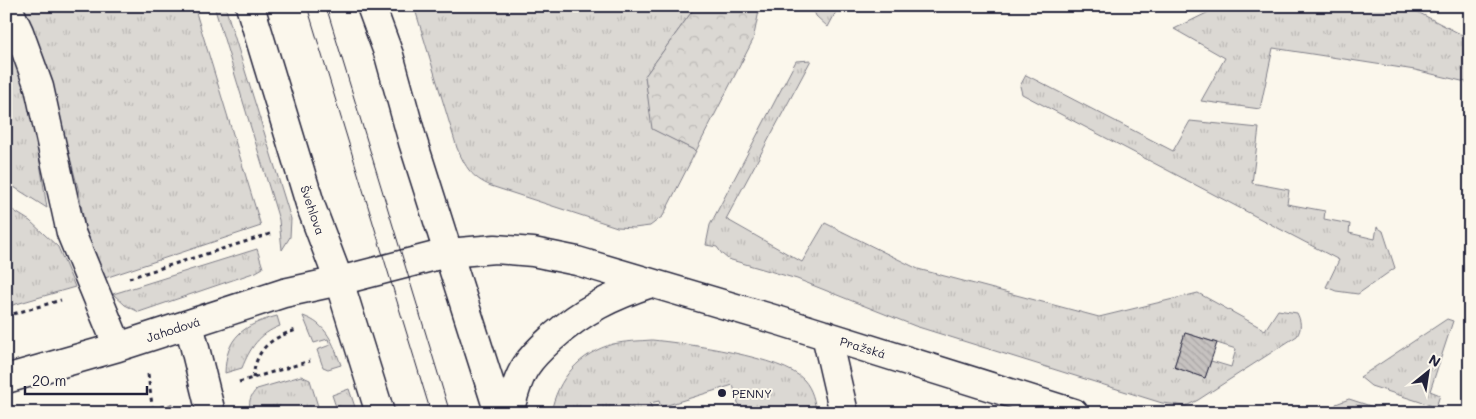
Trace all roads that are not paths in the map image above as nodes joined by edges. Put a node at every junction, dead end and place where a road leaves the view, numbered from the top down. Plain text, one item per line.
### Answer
1 (7, 6) edge
2 (250, 6) edge
3 (371, 6) edge
4 (447, 252) junction
5 (339, 281) junction
6 (651, 283) junction
7 (188, 324) junction
8 (826, 335) junction
9 (118, 347) junction
10 (6, 379) edge
11 (211, 413) edge
12 (380, 413) edge
13 (499, 413) edge
14 (510, 413) edge
15 (844, 413) edge
16 (1074, 413) edge

1 - 9 street
2 - 5 street, Švehlova
3 - 4 street
4 - 5 street, Jahodová
4 - 6 street, Pražská
4 - 13 street
5 - 7 street, Jahodová
5 - 12 street, Švehlova
6 - 8 street, Pražská
6 - 14 street
7 - 9 street, Jahodová
7 - 11 street
8 - 15 street
8 - 16 street, Pražská
9 - 10 street, Jahodová

